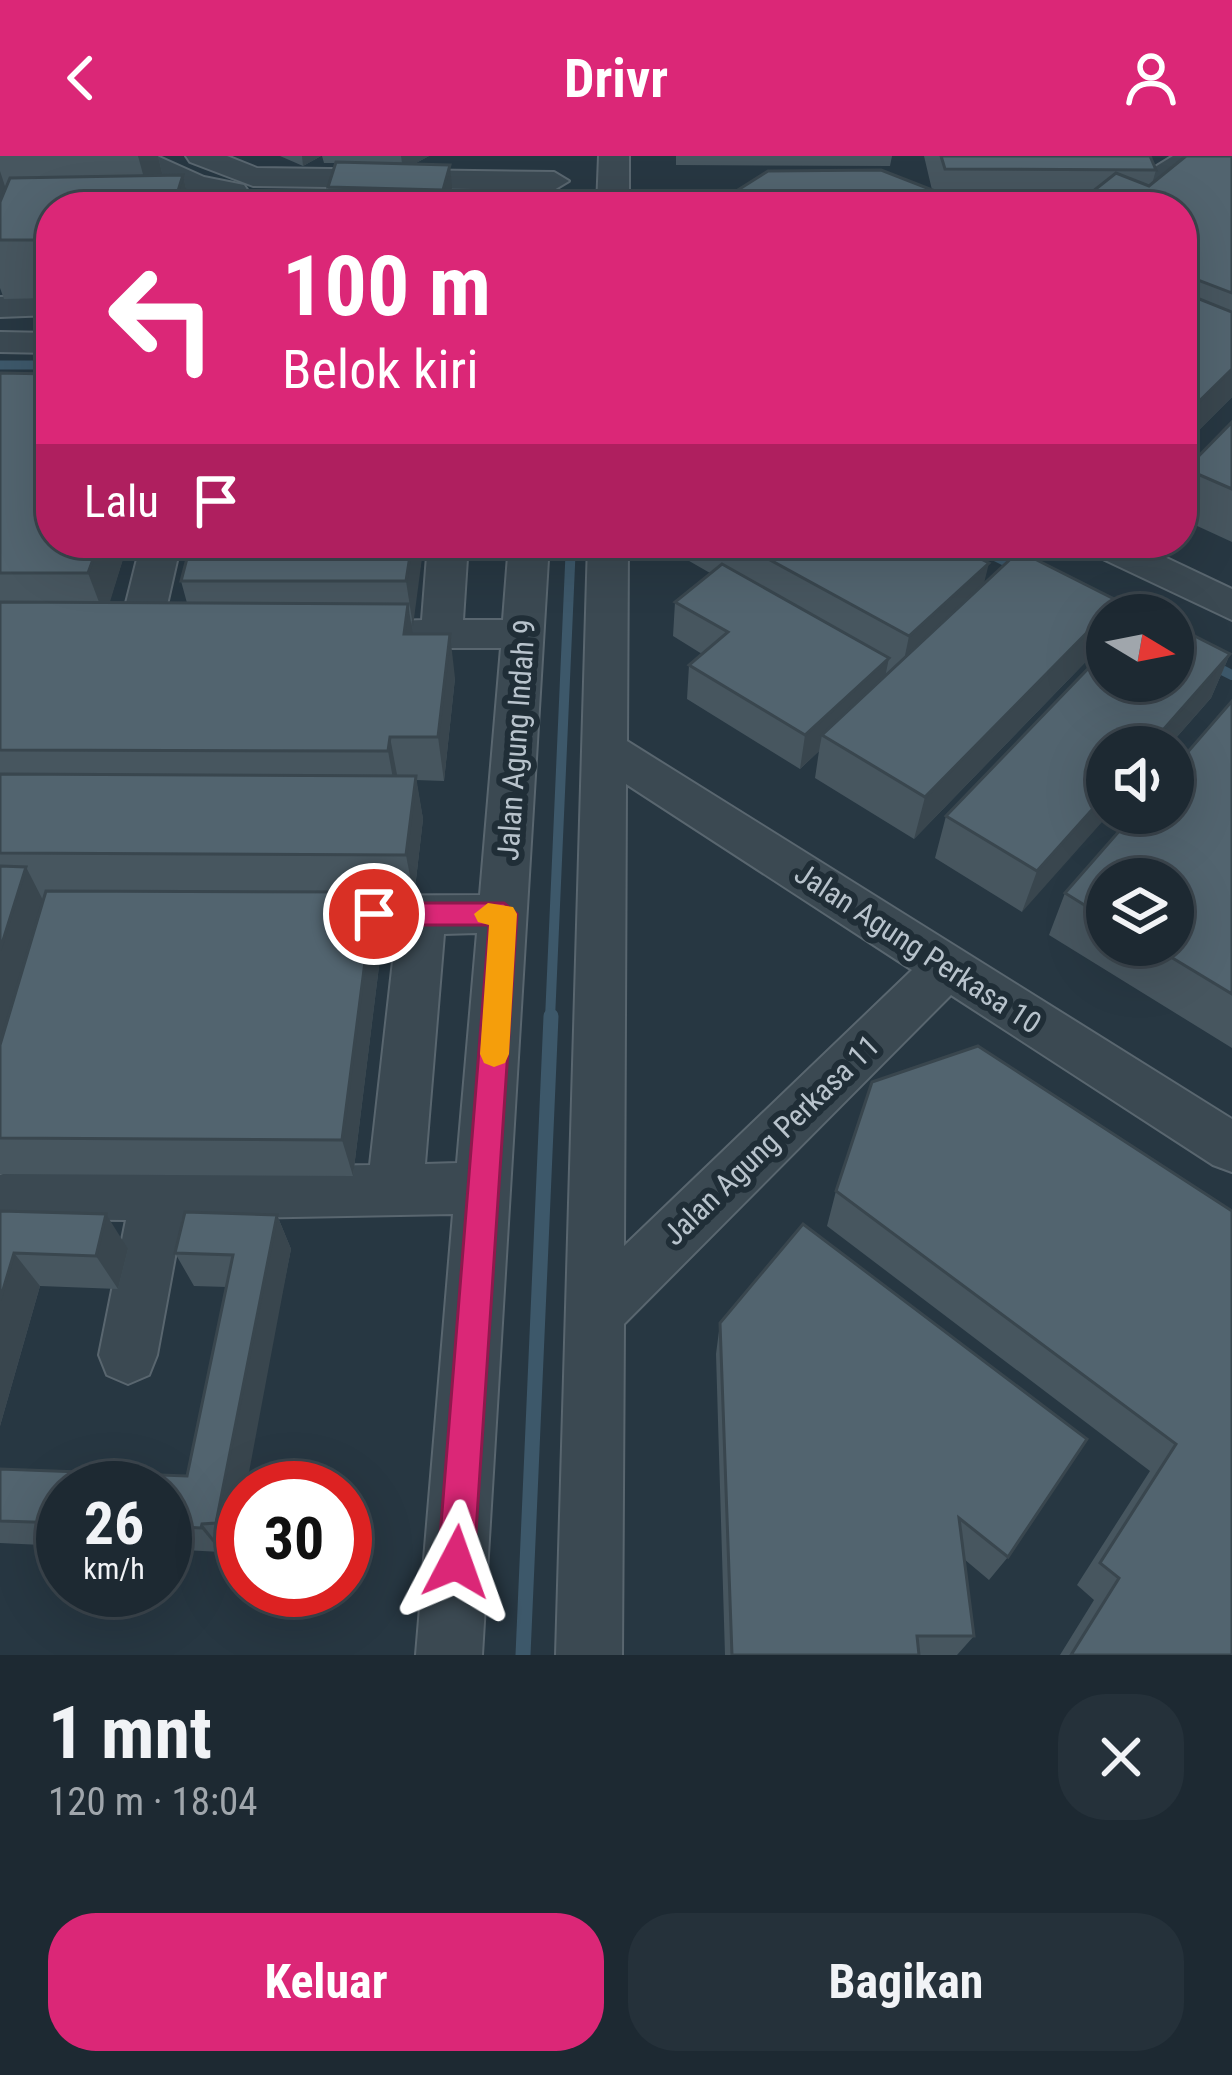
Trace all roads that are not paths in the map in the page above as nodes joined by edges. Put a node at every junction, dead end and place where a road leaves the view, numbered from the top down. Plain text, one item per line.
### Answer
1 (133, 156) edge
2 (201, 156) edge
3 (614, 156) edge
4 (1194, 156) edge
5 (1215, 156) edge
6 (1232, 164) edge
7 (454, 168) edge
8 (554, 181) edge
9 (250, 192) edge
10 (613, 192) edge
11 (1135, 192) edge
12 (36, 306) edge
13 (0, 307) edge
14 (0, 342) edge
15 (36, 343) edge
16 (157, 558) edge
17 (447, 558) edge
18 (528, 558) edge
19 (608, 558) edge
20 (1133, 558) edge
21 (1232, 606) edge
22 (93, 632) edge
23 (140, 632) junction
24 (441, 633) junction
25 (220, 634) edge
26 (309, 634) edge
27 (523, 634) junction
28 (604, 748) junction
29 (422, 914) junction
30 (504, 914) junction
31 (278, 915) edge
32 (947, 967) junction
33 (1232, 1148) edge
34 (485, 1188) junction
35 (395, 1190) junction
36 (159, 1194) junction
37 (9, 1197) dead end
38 (595, 1312) junction
39 (128, 1355) dead end
40 (449, 1655) edge
41 (590, 1655) edge

1 - 9 street
2 - 7 street
3 - 10 street
4 - 11 street
5 - 6 street
7 - 8 street
12 - 13 street
14 - 15 street
16 - 23 street
17 - 24 street
18 - 27 street, Jalan Agung Indah 9
19 - 28 street
20 - 21 street
22 - 23 street
23 - 25 street
24 - 26 street
24 - 27 street
27 - 30 street, Jalan Agung Indah 9
28 - 32 street, Jalan Agung Perkasa 10
28 - 38 street
29 - 30 street
29 - 31 street
29 - 35 street
30 - 34 street, Jalan Agung Indah 9
32 - 33 street, Jalan Agung Perkasa 10
32 - 38 street, Jalan Agung Perkasa 11
34 - 35 street
34 - 40 street, Jalan Agung Indah 9
35 - 36 street
36 - 37 street
36 - 39 street
38 - 41 street

